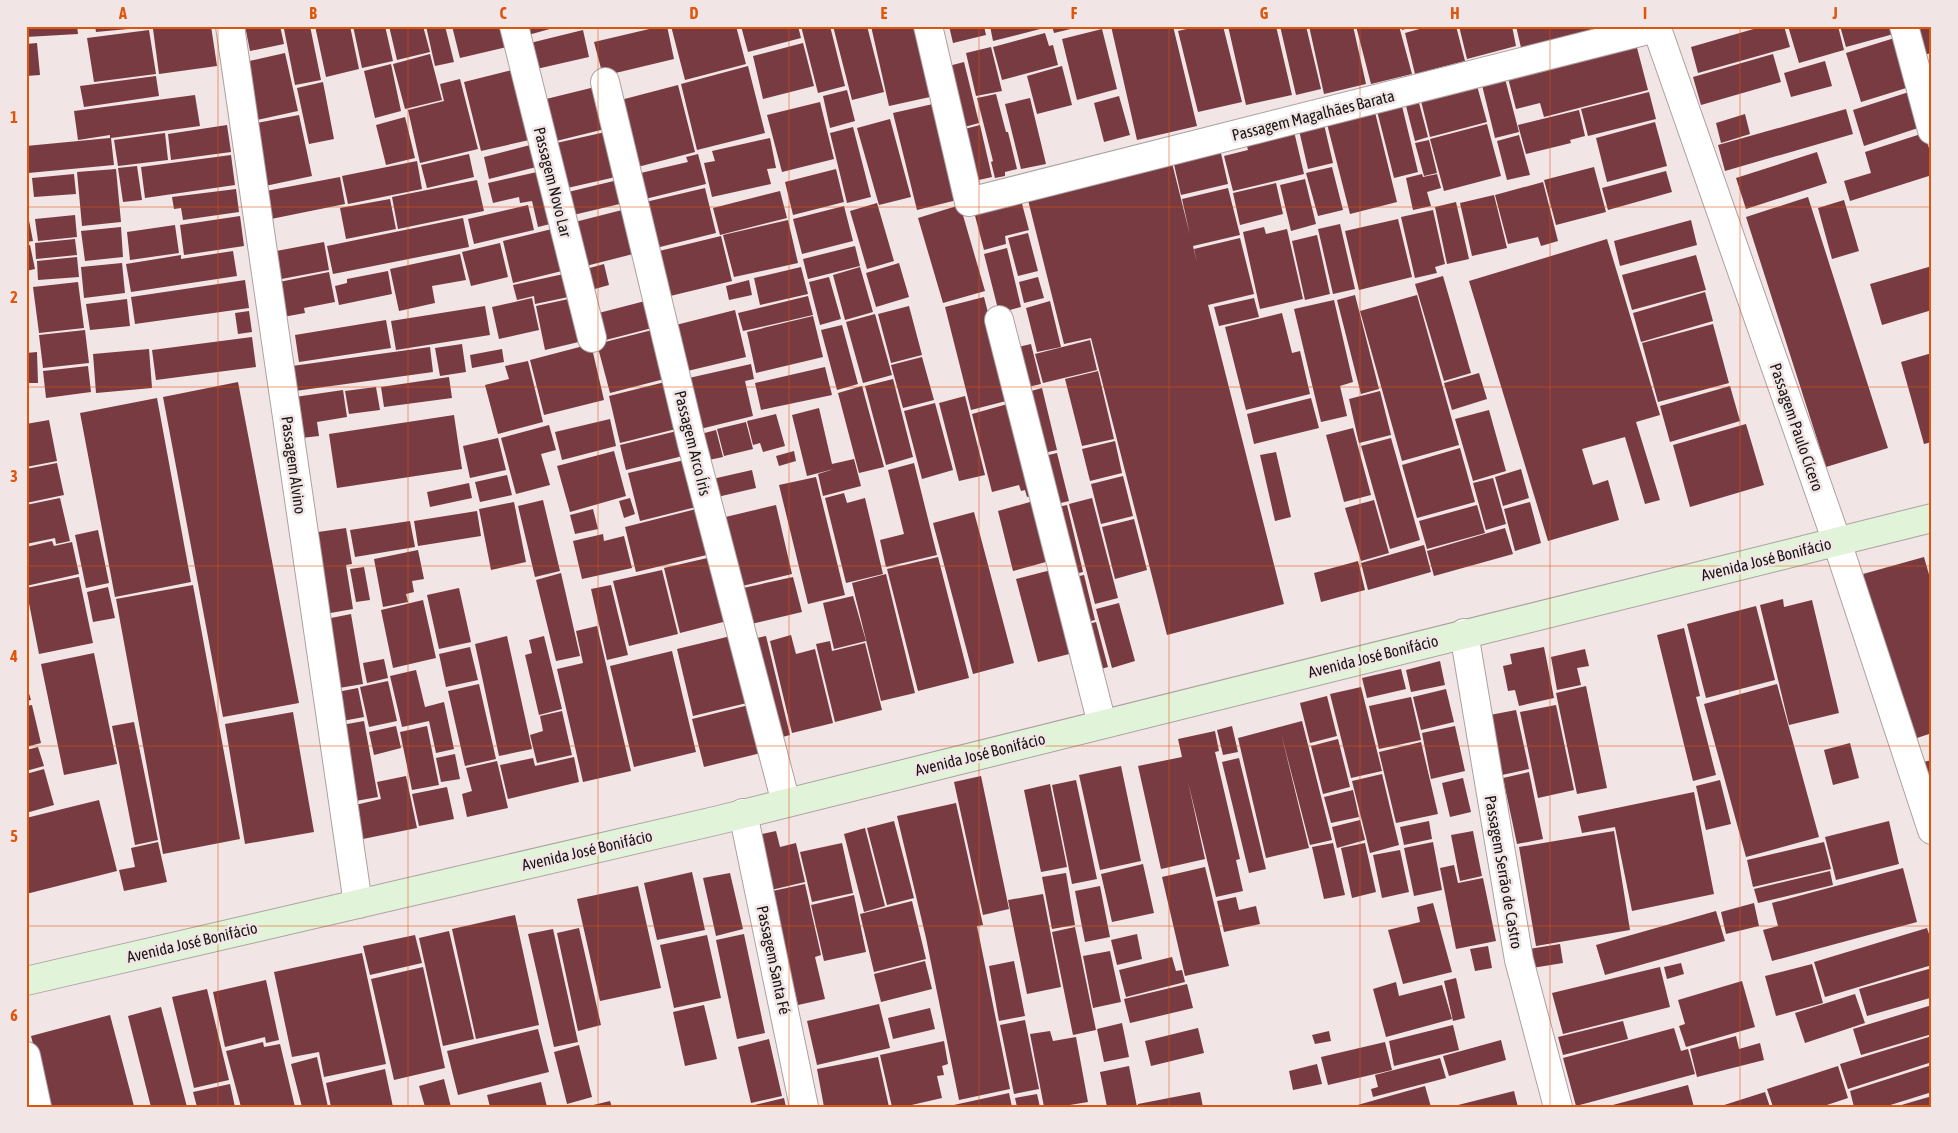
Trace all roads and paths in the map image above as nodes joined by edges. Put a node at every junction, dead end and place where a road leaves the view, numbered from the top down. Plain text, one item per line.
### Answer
1 (230, 26) edge
2 (514, 26) edge
3 (928, 26) edge
4 (1904, 26) edge
5 (1656, 27) edge
6 (605, 82) dead end
7 (1932, 130) edge
8 (999, 320) dead end
9 (592, 338) dead end
10 (1932, 518) edge
11 (1837, 542) junction
12 (1464, 633) junction
13 (1102, 724) junction
14 (786, 803) junction
15 (743, 813) junction
16 (1932, 830) edge
17 (358, 904) junction
18 (26, 981) edge
19 (26, 1056) edge
20 (37, 1107) edge
21 (804, 1107) edge
22 (1558, 1107) edge

1 - 17 street, Passagem Alvino
2 - 9 street, Passagem Novo Lar
3 - 5 street, Passagem Magalhães Barata
4 - 7 street
5 - 11 street, Passagem Paulo Cícero
6 - 14 street, Passagem Arco Íris
8 - 13 street
10 - 11 main road, Avenida José Bonifácio
11 - 12 main road, Avenida José Bonifácio
11 - 16 street, Passagem Paulo Cícero
12 - 13 main road, Avenida José Bonifácio
12 - 22 street, Passagem Serrão de Castro
13 - 14 main road, Avenida José Bonifácio
14 - 15 main road, Avenida José Bonifácio
15 - 17 main road, Avenida José Bonifácio
15 - 21 street, Passagem Santa Fé
17 - 18 main road, Avenida José Bonifácio
19 - 20 street

